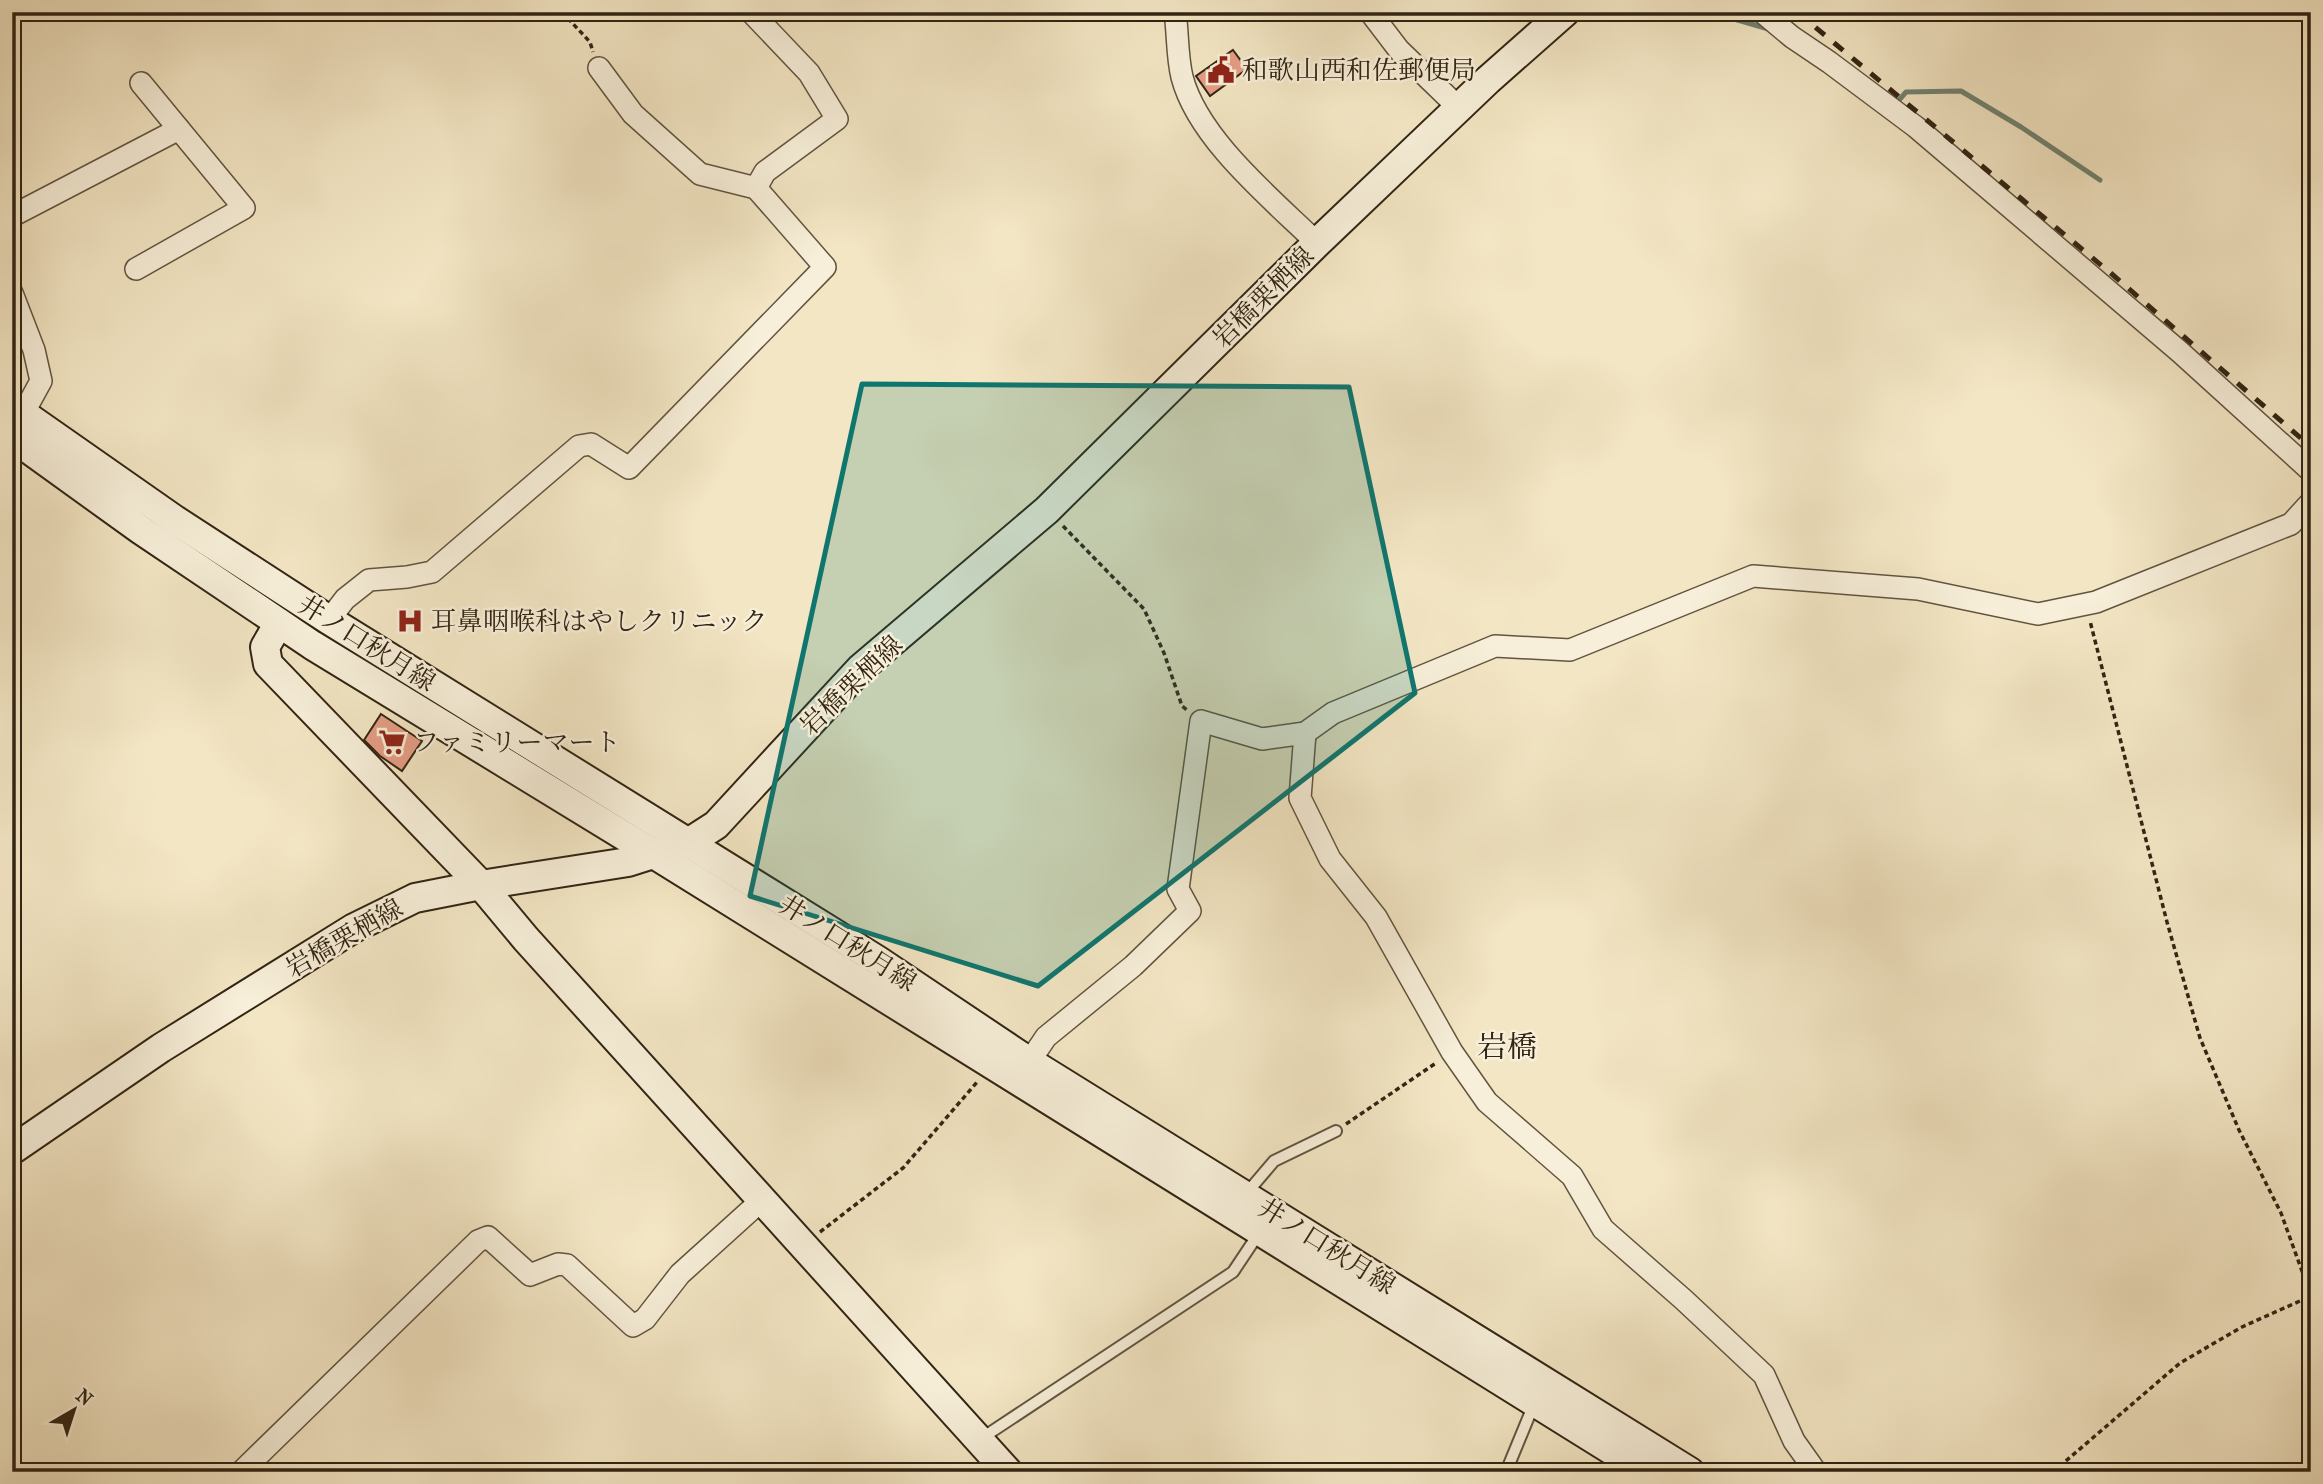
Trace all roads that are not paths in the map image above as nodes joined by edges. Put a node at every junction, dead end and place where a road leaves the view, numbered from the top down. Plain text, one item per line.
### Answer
1 (751, 12) edge
2 (1175, 12) edge
3 (1370, 12) edge
4 (1565, 12) edge
5 (1762, 12) edge
6 (599, 68) road end
7 (141, 83) dead end
8 (1459, 108) junction
9 (179, 129) junction
10 (756, 188) junction
11 (12, 216) edge
12 (1317, 243) junction
13 (136, 269) dead end
14 (12, 293) edge
15 (15, 421) edge
16 (2311, 471) edge
17 (2311, 502) edge
18 (329, 620) junction
19 (279, 623) junction
20 (1305, 733) junction
21 (688, 843) junction
22 (654, 853) junction
23 (481, 885) junction
24 (1023, 1070) junction
25 (1336, 1131) road end
26 (12, 1150) edge
27 (1245, 1195) junction
28 (762, 1200) junction
29 (1261, 1230) junction
30 (1535, 1401) junction
31 (979, 1440) junction
32 (241, 1472) edge
33 (1008, 1472) edge
34 (1506, 1472) edge
35 (1647, 1472) edge
36 (1690, 1472) edge
37 (1816, 1472) edge

1 - 10 street
2 - 12 street
3 - 8 street
4 - 8 main road, 岩橋栗栖線
5 - 16 street
6 - 10 street
7 - 9 street
8 - 12 main road, 岩橋栗栖線
9 - 11 street
9 - 13 street
10 - 18 street
12 - 21 main road, 岩橋栗栖線
14 - 15 street
15 - 18 main road, 井ノ口秋月線
15 - 19 main road, 井ノ口秋月線
17 - 20 street
18 - 21 main road, 井ノ口秋月線
19 - 22 main road, 井ノ口秋月線
19 - 23 main road
20 - 24 street
20 - 37 street
21 - 22 main road, 岩橋栗栖線
21 - 24 main road, 井ノ口秋月線
22 - 23 main road, 岩橋栗栖線
22 - 24 main road, 井ノ口秋月線
23 - 26 main road, 岩橋栗栖線
23 - 28 main road
24 - 27 main road, 井ノ口秋月線
24 - 29 main road, 井ノ口秋月線
25 - 27 lane
27 - 36 main road, 井ノ口秋月線
28 - 31 main road
28 - 32 street
29 - 30 main road, 井ノ口秋月線
29 - 31 lane
30 - 34 lane
30 - 35 main road, 井ノ口秋月線
31 - 33 main road

